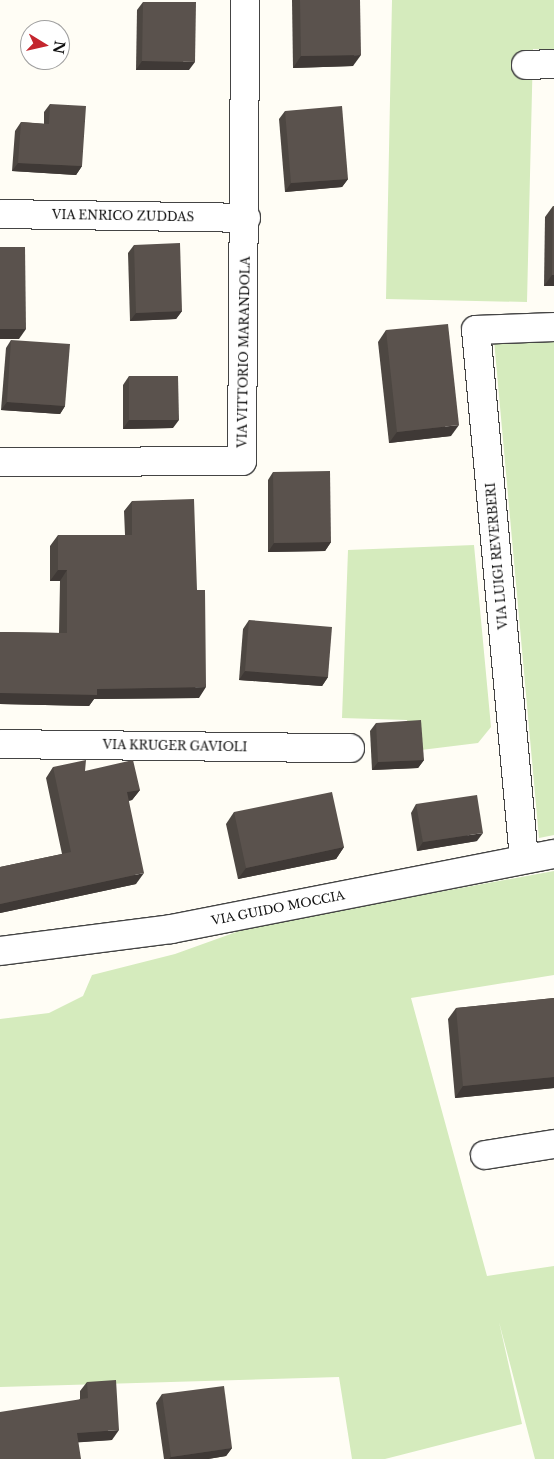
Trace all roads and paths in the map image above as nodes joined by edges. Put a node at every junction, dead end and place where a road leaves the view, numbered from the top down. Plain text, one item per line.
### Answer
1 (246, 0) edge
2 (554, 64) edge
3 (526, 65) dead end
4 (0, 214) edge
5 (246, 218) junction
6 (554, 326) edge
7 (0, 462) edge
8 (0, 744) edge
9 (350, 748) dead end
10 (554, 854) edge
11 (524, 859) junction
12 (0, 950) edge
13 (554, 1144) edge
14 (485, 1155) dead end

1 - 5 street, VIA VITTORIO MARANDOLA
2 - 3 street
4 - 5 street, VIA ENRICO ZUDDAS
5 - 7 street, VIA VITTORIO MARANDOLA
6 - 11 street, VIA LUIGI REVERBERI
8 - 9 street, VIA KRUGER GAVIOLI
10 - 11 street, VIA GUIDO MOCCIA
11 - 12 street, VIA GUIDO MOCCIA
13 - 14 street

